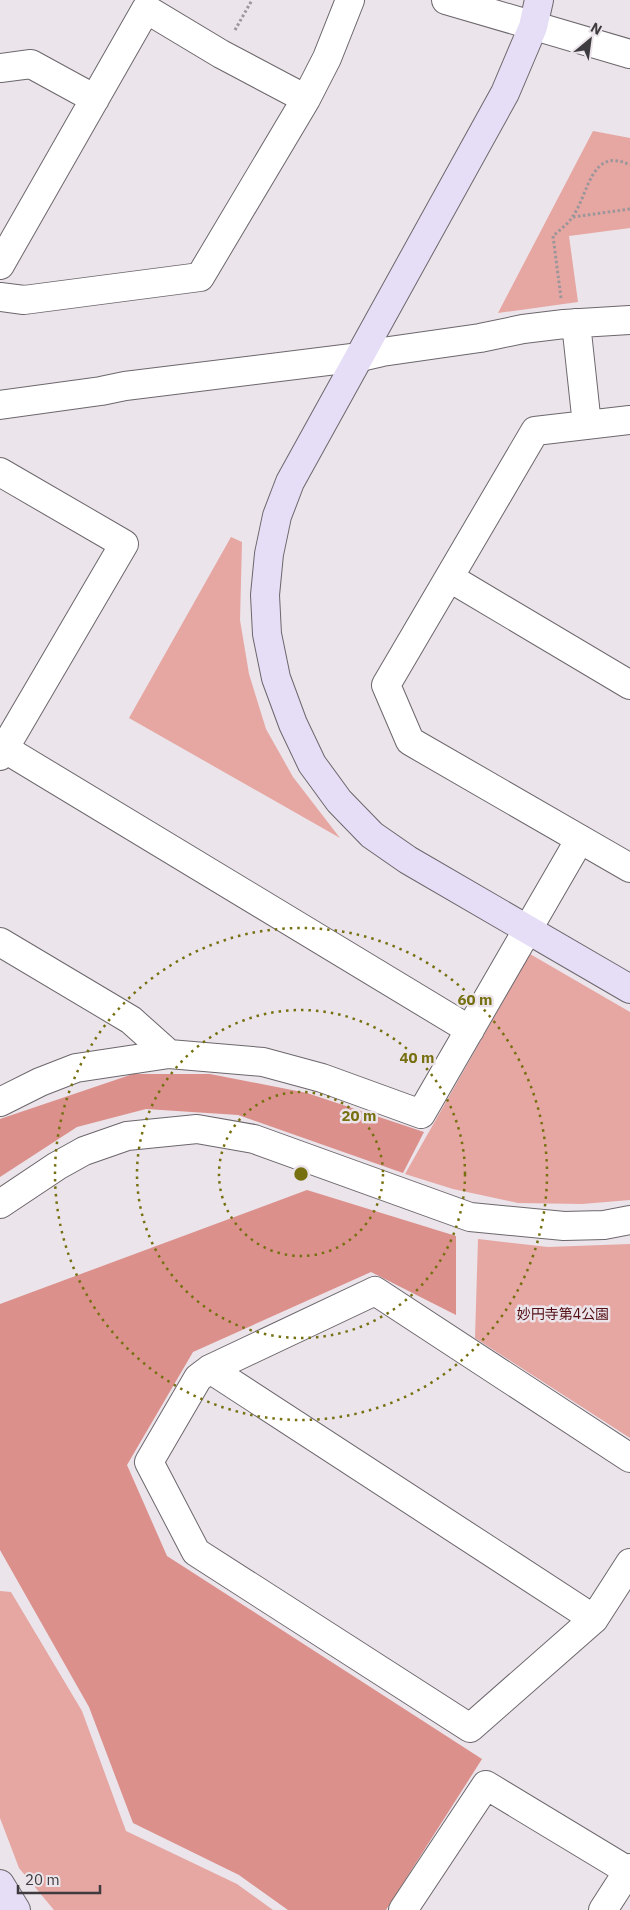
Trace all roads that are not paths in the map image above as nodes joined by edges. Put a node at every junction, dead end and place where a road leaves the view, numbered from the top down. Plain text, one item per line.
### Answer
1 (350, 0) edge
2 (446, 0) edge
3 (539, 0) edge
4 (146, 5) edge
5 (533, 27) junction
6 (630, 54) edge
7 (0, 68) edge
8 (95, 99) junction
9 (306, 99) junction
10 (0, 265) edge
11 (0, 297) edge
12 (630, 320) edge
13 (570, 323) junction
14 (360, 357) junction
15 (0, 405) edge
16 (630, 420) edge
17 (588, 424) junction
18 (0, 472) edge
19 (450, 578) junction
20 (630, 685) edge
21 (1, 750) edge
22 (580, 839) junction
23 (630, 868) edge
24 (527, 931) junction
25 (0, 942) edge
26 (630, 989) edge
27 (470, 1030) junction
28 (169, 1054) junction
29 (0, 1102) edge
30 (0, 1204) edge
31 (630, 1220) edge
32 (210, 1369) junction
33 (630, 1458) edge
34 (630, 1563) edge
35 (594, 1619) junction
36 (629, 1870) edge
37 (0, 1884) edge
38 (16, 1910) edge
39 (403, 1910) edge
40 (603, 1910) edge

1 - 9 street
2 - 5 street
3 - 5 street
4 - 8 street
4 - 9 street
5 - 6 street
5 - 14 street
7 - 8 street
8 - 10 street
9 - 11 street
12 - 13 street
13 - 14 street
13 - 17 street
14 - 15 street
14 - 24 street
16 - 17 street
17 - 19 street
18 - 21 street
19 - 20 street
19 - 22 street
21 - 27 street
22 - 23 street
22 - 24 street
24 - 26 street
24 - 27 street
25 - 28 street
27 - 28 street
28 - 29 street
30 - 31 street
32 - 33 street
32 - 35 street
32 - 35 street
34 - 35 street
36 - 39 street
36 - 40 street
37 - 38 street

